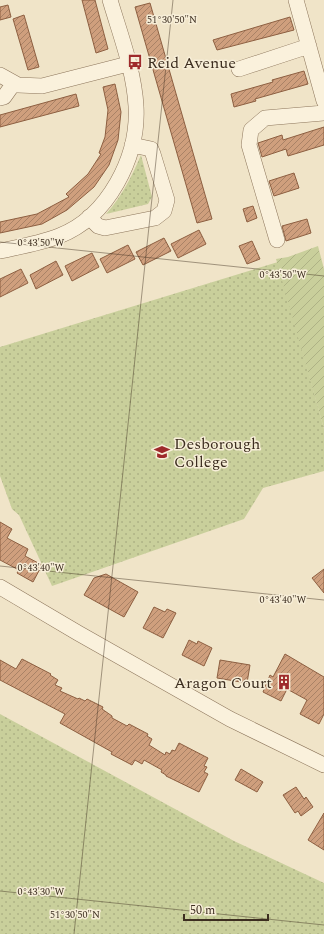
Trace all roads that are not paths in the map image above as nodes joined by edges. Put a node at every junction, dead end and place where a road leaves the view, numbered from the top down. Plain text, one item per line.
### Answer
1 (110, 0) edge
2 (296, 0) edge
3 (309, 46) junction
4 (128, 64) junction
5 (319, 64) edge
6 (239, 69) dead end
7 (0, 75) edge
8 (14, 82) junction
9 (0, 98) edge
10 (324, 101) edge
11 (324, 113) edge
12 (132, 145) junction
13 (89, 217) junction
14 (278, 240) dead end
15 (0, 251) edge
16 (0, 587) edge
17 (324, 765) edge

1 - 4 street
2 - 3 street
3 - 5 street
3 - 6 street
4 - 8 street
4 - 12 street
5 - 10 street
7 - 8 street
8 - 9 street
11 - 14 street
12 - 13 street
12 - 13 street
13 - 15 street
16 - 17 street

